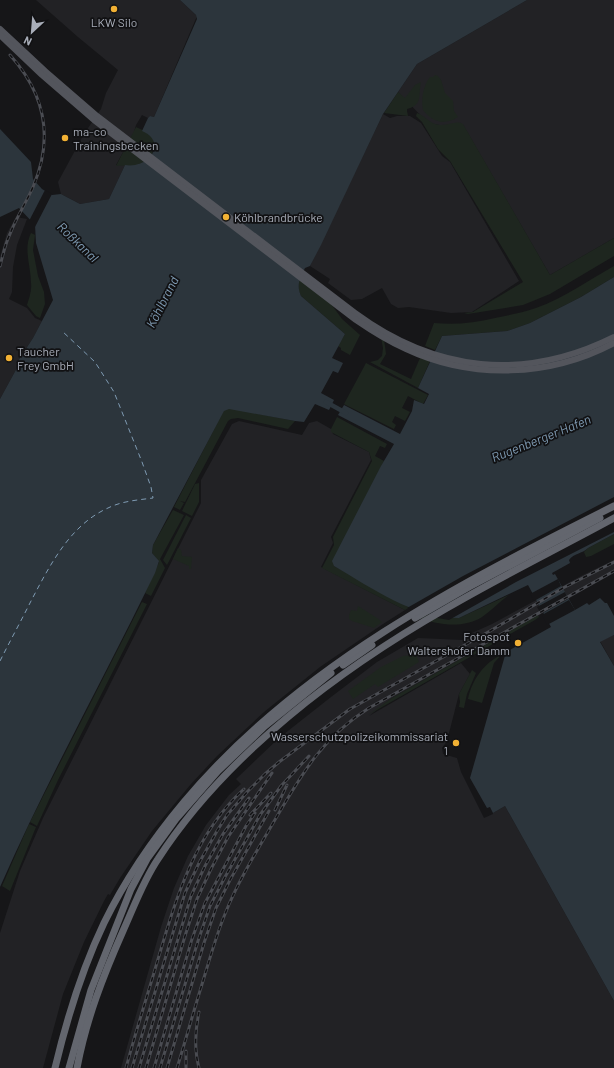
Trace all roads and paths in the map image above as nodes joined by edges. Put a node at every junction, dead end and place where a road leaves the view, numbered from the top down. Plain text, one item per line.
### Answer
1 (0, 29) edge
2 (0, 35) edge
3 (614, 337) edge
4 (614, 343) edge
5 (614, 506) edge
6 (614, 511) edge
7 (614, 518) edge
8 (159, 837) junction
9 (82, 1042) junction
10 (55, 1068) edge
11 (69, 1068) edge
12 (73, 1068) edge
13 (78, 1068) edge

1 - 3 main road
2 - 4 main road
5 - 8 highway
6 - 8 highway
7 - 9 highway
8 - 10 highway
8 - 11 highway
9 - 12 highway
9 - 13 highway

